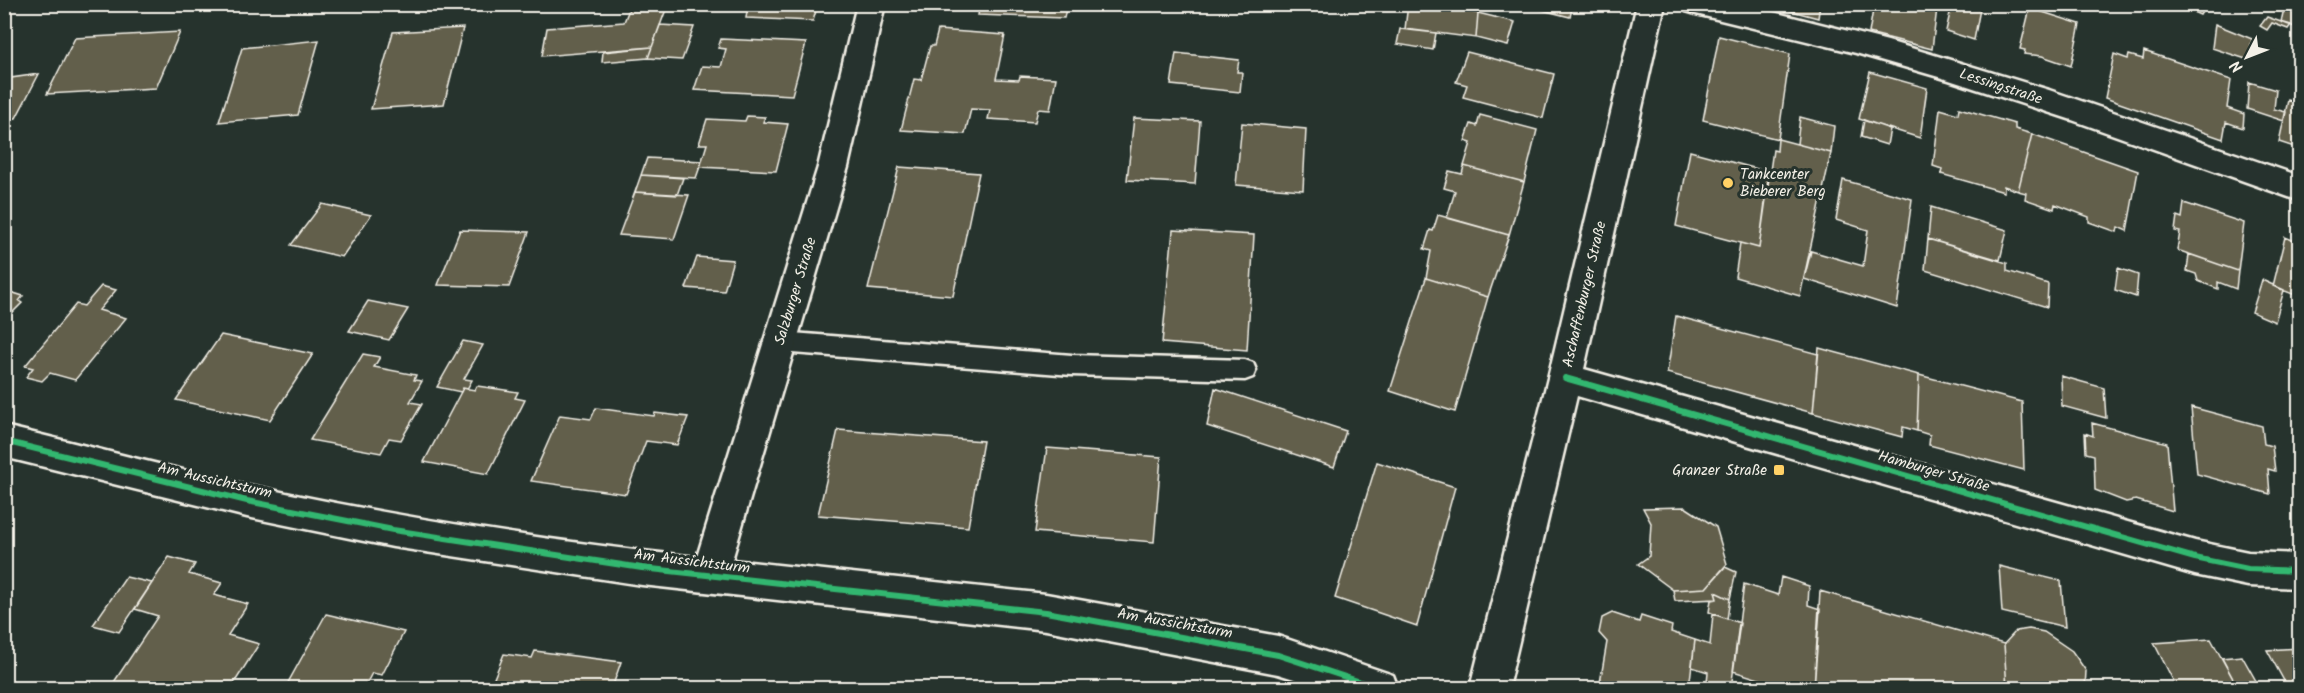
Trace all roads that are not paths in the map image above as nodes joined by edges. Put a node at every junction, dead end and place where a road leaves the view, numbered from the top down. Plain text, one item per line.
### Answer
1 (872, 4) edge
2 (1651, 4) edge
3 (1696, 4) edge
4 (2300, 189) edge
5 (780, 342) junction
6 (1245, 370) dead end
7 (1565, 378) junction
8 (4, 441) edge
9 (2300, 571) edge
10 (709, 576) junction
11 (1379, 688) edge
12 (1489, 688) edge

1 - 5 street, Salzburger Straße
2 - 7 street, Aschaffenburger Straße
3 - 4 street, Lessingstraße
5 - 6 lane
5 - 10 street, Salzburger Straße
7 - 9 street, Hamburger Straße
7 - 12 street, Aschaffenburger Straße
8 - 10 street, Am Aussichtsturm
10 - 11 street, Am Aussichtsturm

